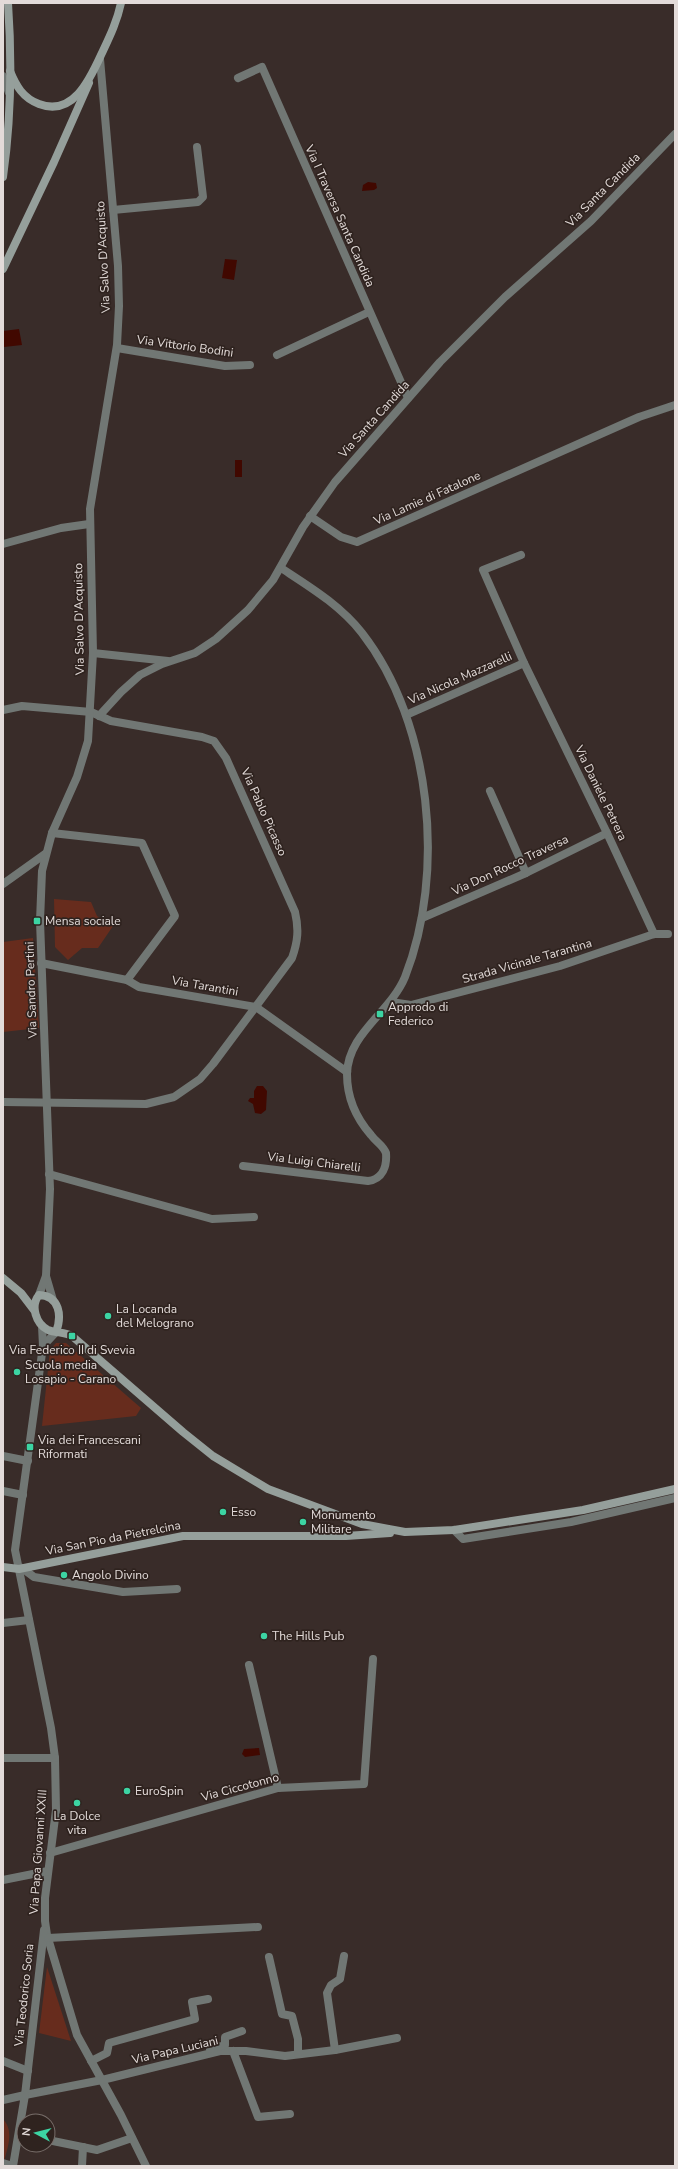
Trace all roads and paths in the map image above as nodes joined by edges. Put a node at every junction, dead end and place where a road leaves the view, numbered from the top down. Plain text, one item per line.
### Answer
1 (8, 3) edge
2 (121, 3) edge
3 (125, 3) edge
4 (114, 27) junction
5 (100, 59) junction
6 (10, 71) junction
7 (3, 76) edge
8 (238, 78) dead end
9 (89, 82) junction
10 (9, 93) junction
11 (675, 134) edge
12 (197, 147) dead end
13 (3, 177) edge
14 (113, 210) junction
15 (3, 269) edge
16 (370, 312) junction
17 (117, 348) junction
18 (276, 355) dead end
19 (250, 365) dead end
20 (408, 398) junction
21 (675, 405) edge
22 (310, 516) junction
23 (89, 524) junction
24 (3, 544) edge
25 (521, 555) dead end
26 (281, 568) junction
27 (93, 654) junction
28 (171, 662) junction
29 (524, 663) junction
30 (3, 710) edge
31 (91, 712) junction
32 (406, 715) junction
33 (100, 716) junction
34 (490, 791) dead end
35 (52, 833) junction
36 (607, 833) junction
37 (45, 854) junction
38 (526, 873) junction
39 (3, 884) edge
40 (422, 918) junction
41 (654, 934) junction
42 (668, 934) dead end
43 (41, 963) junction
44 (127, 980) junction
45 (391, 1002) junction
46 (256, 1007) junction
47 (347, 1072) junction
48 (3, 1102) edge
49 (48, 1102) junction
50 (243, 1166) dead end
51 (49, 1174) junction
52 (254, 1217) dead end
53 (46, 1276) junction
54 (3, 1278) edge
55 (21, 1293) junction
56 (38, 1297) junction
57 (53, 1300) junction
58 (34, 1310) junction
59 (60, 1313) junction
60 (42, 1326) junction
61 (56, 1332) junction
62 (68, 1334) junction
63 (43, 1346) junction
64 (3, 1456) edge
65 (28, 1461) junction
66 (675, 1489) edge
67 (3, 1491) edge
68 (23, 1495) junction
69 (675, 1498) edge
70 (454, 1530) junction
71 (405, 1532) junction
72 (3, 1567) edge
73 (20, 1569) junction
74 (177, 1589) dead end
75 (29, 1620) junction
76 (3, 1623) edge
77 (373, 1659) dead end
78 (249, 1664) dead end
79 (3, 1758) edge
80 (55, 1758) junction
81 (278, 1788) junction
82 (50, 1853) junction
83 (48, 1871) junction
84 (3, 1880) edge
85 (45, 1921) junction
86 (258, 1927) dead end
87 (48, 1938) junction
88 (344, 1956) dead end
89 (269, 1957) dead end
90 (208, 1999) dead end
91 (242, 2031) dead end
92 (397, 2038) dead end
93 (334, 2050) junction
94 (233, 2051) junction
95 (298, 2054) junction
96 (202, 2055) junction
97 (3, 2061) edge
98 (91, 2061) junction
99 (28, 2070) junction
100 (102, 2080) junction
101 (25, 2095) junction
102 (3, 2100) edge
103 (24, 2113) edge
104 (290, 2114) dead end
105 (132, 2138) junction
106 (56, 2142) edge
107 (83, 2147) junction
108 (17, 2153) edge
109 (3, 2163) edge
110 (13, 2166) edge
111 (82, 2166) edge
112 (146, 2166) edge

1 - 6 main road
2 - 4 main road
3 - 4 main road
4 - 5 main road
5 - 9 main road
5 - 14 street, Via Salvo D'Acquisto
6 - 9 main road
6 - 10 main road
7 - 10 street
8 - 16 street, Via I Traversa Santa Candida
9 - 15 main road
10 - 13 main road
11 - 20 street, Via Santa Candida
12 - 14 street
14 - 17 street, Via Salvo D'Acquisto
16 - 18 street
16 - 20 street, Via I Traversa Santa Candida
17 - 19 street, Via Vittorio Bodini
17 - 23 street, Via Salvo D'Acquisto
20 - 22 street, Via Santa Candida
21 - 22 street, Via Lamie di Fatalone
22 - 26 street, Via Santa Candida
23 - 24 street
23 - 27 street, Via Salvo D'Acquisto
25 - 29 street, Via Nicola Mazzarelli
26 - 28 street, Via Santa Candida
26 - 32 street, Via Luigi Chiarelli
27 - 28 street
27 - 31 street, Via Salvo D'Acquisto
28 - 33 street, Via Santa Candida
29 - 32 street, Via Nicola Mazzarelli
29 - 36 street, Via Daniele Petrera
30 - 31 street, Via Pablo Picasso
31 - 33 street, Via Pablo Picasso
31 - 35 street, Via Sandro Pertini
32 - 40 street, Via Luigi Chiarelli
33 - 46 street, Via Pablo Picasso
34 - 38 street
35 - 37 street, Via Sandro Pertini
35 - 44 street
36 - 38 street, Via Don Rocco Traversa
36 - 41 street, Via Daniele Petrera
37 - 39 street
37 - 43 street, Via Sandro Pertini
38 - 40 street, Via Don Rocco Traversa
40 - 45 street, Via Luigi Chiarelli
41 - 42 street, Strada Vicinale Tarantina
41 - 45 street, Strada Vicinale Tarantina
43 - 44 street, Via Tarantini
43 - 49 street, Via Sandro Pertini
44 - 46 street, Via Tarantini
45 - 47 street, Via Luigi Chiarelli
46 - 47 street, Via Tarantini
46 - 49 street, Via Pablo Picasso
47 - 50 street, Via Luigi Chiarelli
48 - 49 street, Via Pablo Picasso
49 - 51 street, Via Sandro Pertini
51 - 52 street
51 - 53 street, Via Sandro Pertini
53 - 56 street
53 - 57 street
54 - 55 main road
55 - 56 main road
55 - 58 main road
56 - 57 main road
56 - 58 main road
57 - 59 main road
58 - 60 main road
59 - 61 main road
59 - 62 main road
60 - 61 main road
60 - 63 street
61 - 62 main road
61 - 63 street
62 - 71 main road
63 - 65 street
64 - 65 street
65 - 68 street
66 - 70 main road
67 - 68 street
68 - 73 street
69 - 70 street
70 - 71 main road
71 - 73 main road, Via San Pio da Pietrelcina
72 - 73 main road, Via San Pio da Pietrelcina
73 - 74 street
73 - 75 street, Via Papa Giovanni XXIII
75 - 76 street
75 - 80 street, Via Papa Giovanni XXIII
77 - 81 street, Via Ciccotonno
78 - 81 street
79 - 80 street
80 - 82 street, Via Papa Giovanni XXIII
81 - 82 street, Via Ciccotonno
82 - 83 street, Via Papa Giovanni XXIII
83 - 84 street
83 - 85 street, Via Papa Giovanni XXIII
85 - 87 street, Via Papa Giovanni XXIII
85 - 99 street, Via Teodorico Soria
86 - 87 street
87 - 98 street, Via Papa Giovanni XXIII
88 - 93 street
89 - 95 street
90 - 98 street
91 - 96 street
92 - 93 street, Via Papa Luciani
93 - 95 street, Via Papa Luciani
94 - 95 street, Via Papa Luciani
94 - 96 street, Via Papa Luciani
94 - 104 street
96 - 100 street, Via Papa Luciani
97 - 99 street
98 - 100 street, Via Papa Giovanni XXIII
99 - 101 street, Via Teodorico Soria
100 - 101 street, Via Papa Luciani
100 - 105 street, Via Papa Giovanni XXIII
101 - 102 street, Via Papa Luciani
101 - 103 street, Via Teodorico Soria
105 - 107 street
105 - 112 street, Via Papa Giovanni XXIII
106 - 107 street
107 - 111 street
108 - 110 street, Via Teodorico Soria
109 - 110 street

